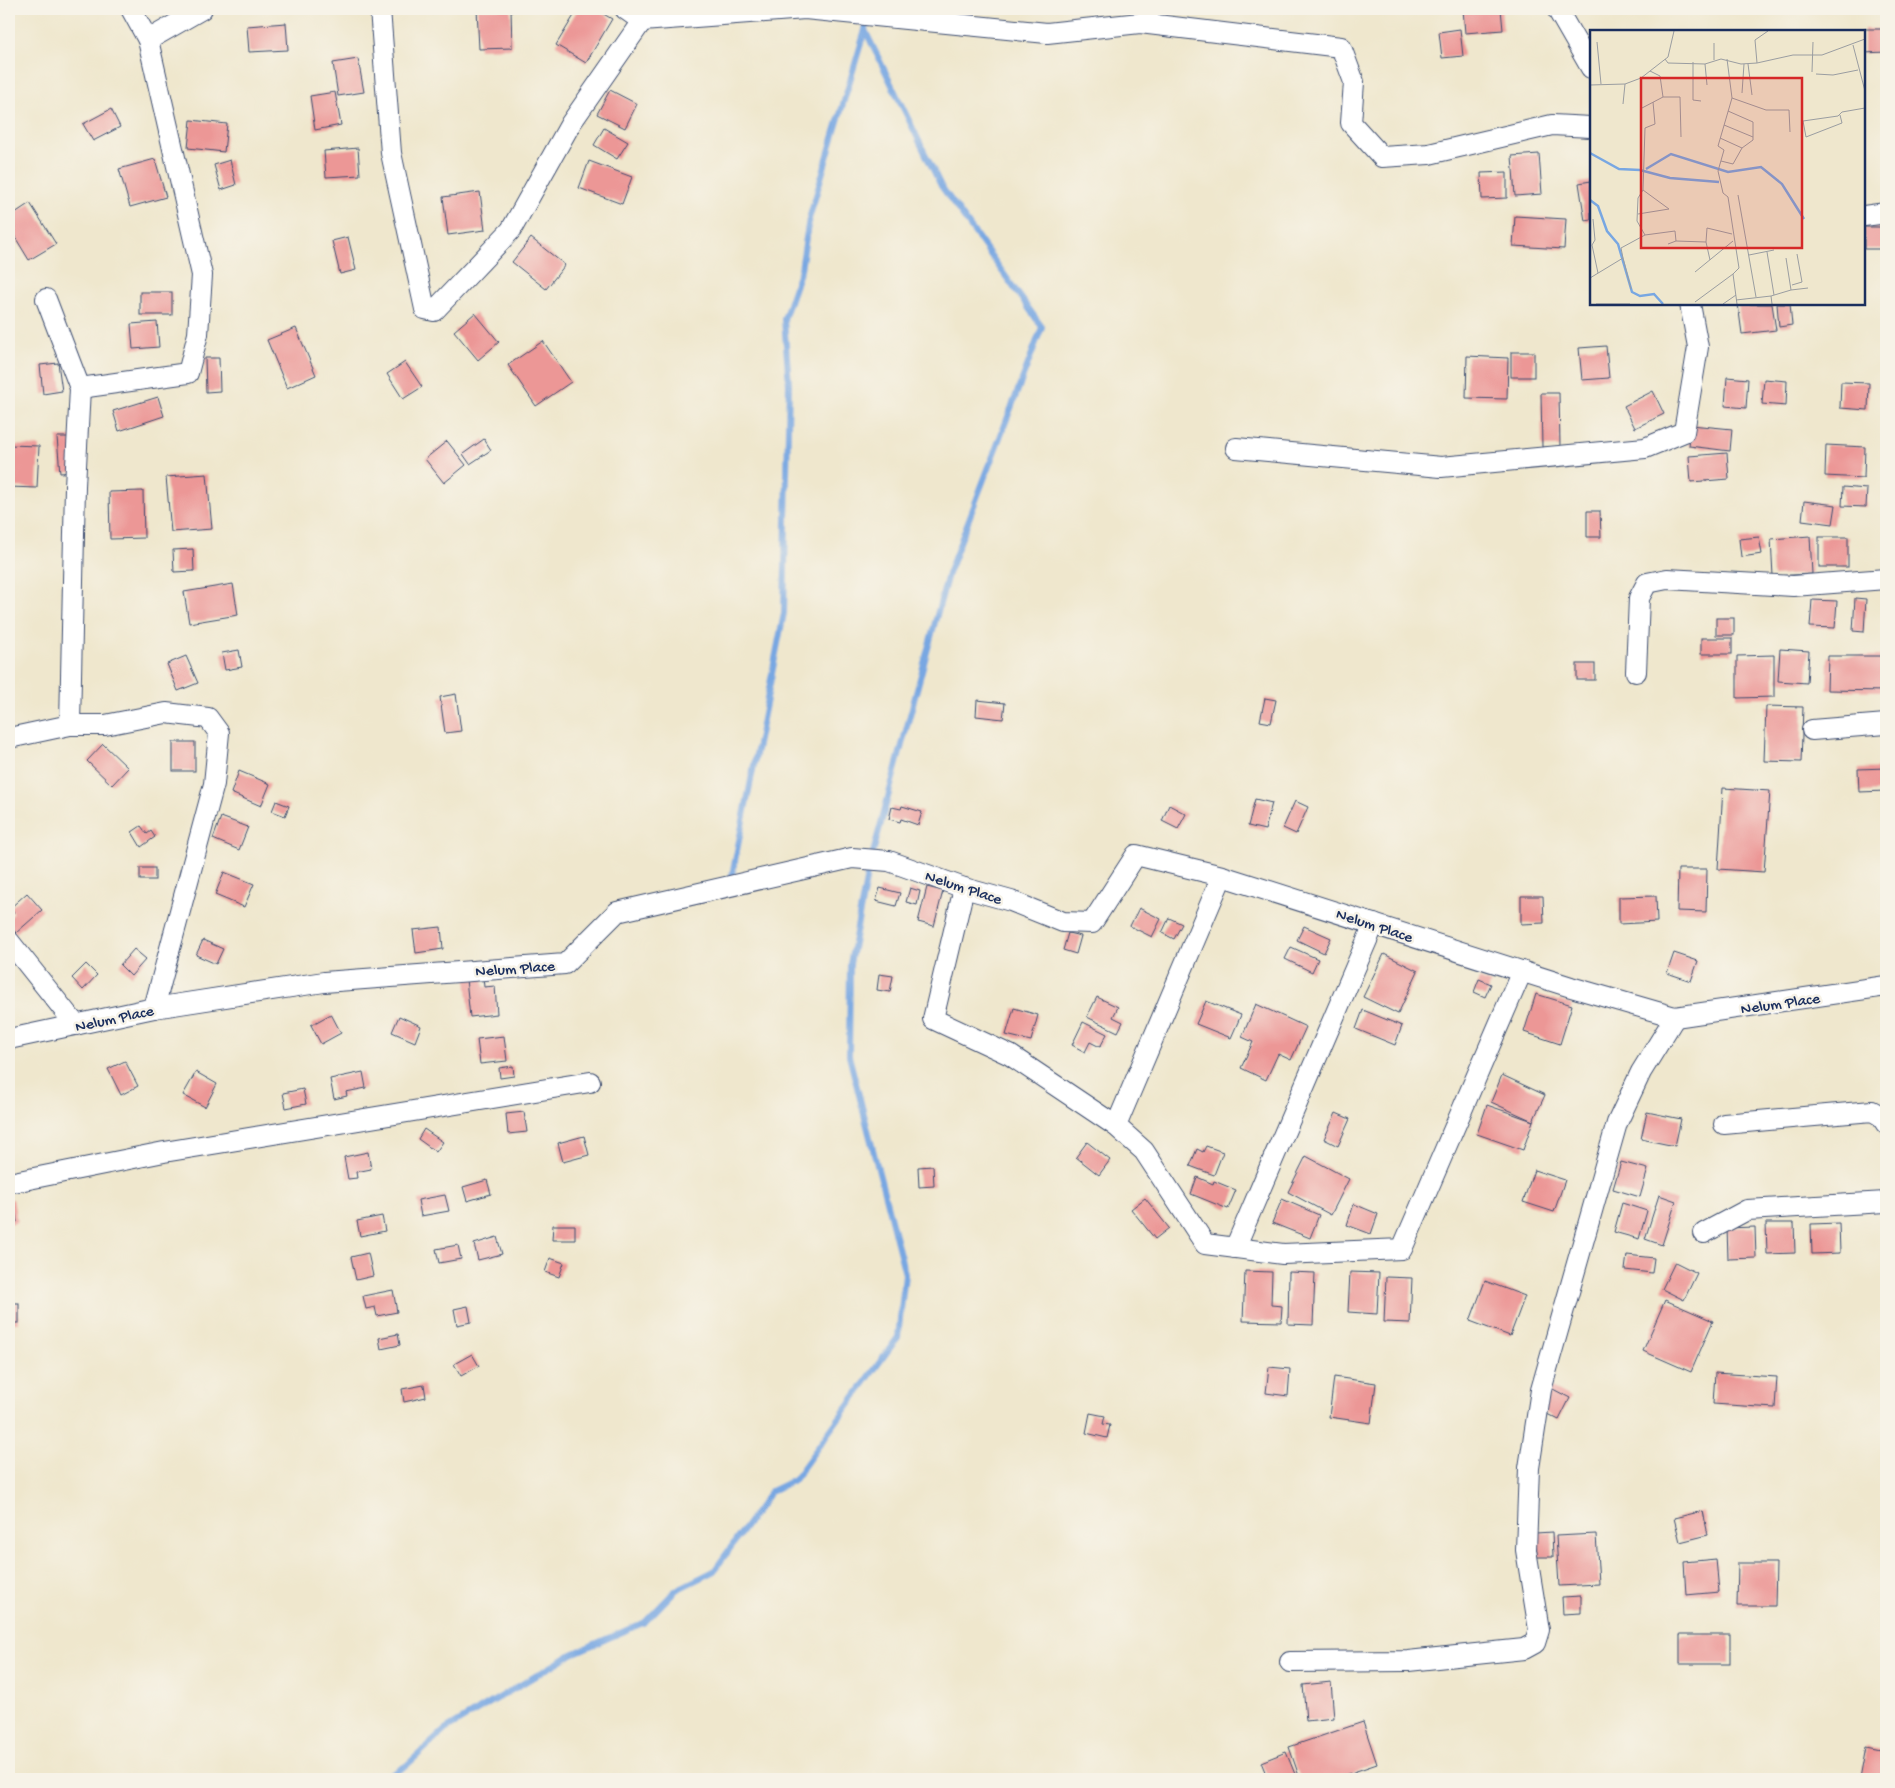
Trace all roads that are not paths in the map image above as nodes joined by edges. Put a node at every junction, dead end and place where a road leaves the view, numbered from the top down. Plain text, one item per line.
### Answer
1 (131, 9) edge
2 (202, 9) edge
3 (380, 9) edge
4 (625, 9) edge
5 (1557, 9) edge
6 (642, 21) junction
7 (148, 40) junction
8 (1590, 66) edge
9 (1590, 127) edge
10 (1886, 213) edge
11 (1865, 216) edge
12 (46, 299) dead end
13 (1690, 305) edge
14 (80, 388) junction
15 (1236, 448) dead end
16 (1886, 579) edge
17 (1636, 672) dead end
18 (1886, 724) edge
19 (70, 725) junction
20 (1812, 730) dead end
21 (9, 738) edge
22 (1222, 876) junction
23 (964, 888) junction
24 (1374, 924) junction
25 (9, 941) edge
26 (1522, 971) junction
27 (1886, 986) edge
28 (154, 1008) junction
29 (1675, 1017) junction
30 (76, 1025) junction
31 (9, 1039) edge
32 (590, 1082) dead end
33 (1724, 1124) dead end
34 (1886, 1124) edge
35 (1116, 1126) junction
36 (9, 1183) edge
37 (1886, 1202) edge
38 (1704, 1233) dead end
39 (1235, 1248) junction
40 (1290, 1662) dead end

1 - 7 street
2 - 7 street
3 - 6 street
4 - 6 street
5 - 8 street
6 - 9 street
7 - 14 street
10 - 11 street
12 - 14 street
13 - 15 street
14 - 19 street
16 - 17 street
18 - 20 street
19 - 21 street
19 - 28 street
22 - 23 street, Nelum Place
22 - 24 street, Nelum Place
22 - 35 street
23 - 28 street, Nelum Place
23 - 35 street
24 - 26 street, Nelum Place
24 - 39 street
25 - 30 street
26 - 29 street, Nelum Place
26 - 39 street
27 - 29 street, Nelum Place
28 - 30 street, Nelum Place
29 - 40 street
30 - 31 street, Nelum Place
32 - 36 street
33 - 34 street
35 - 39 street
37 - 38 street

